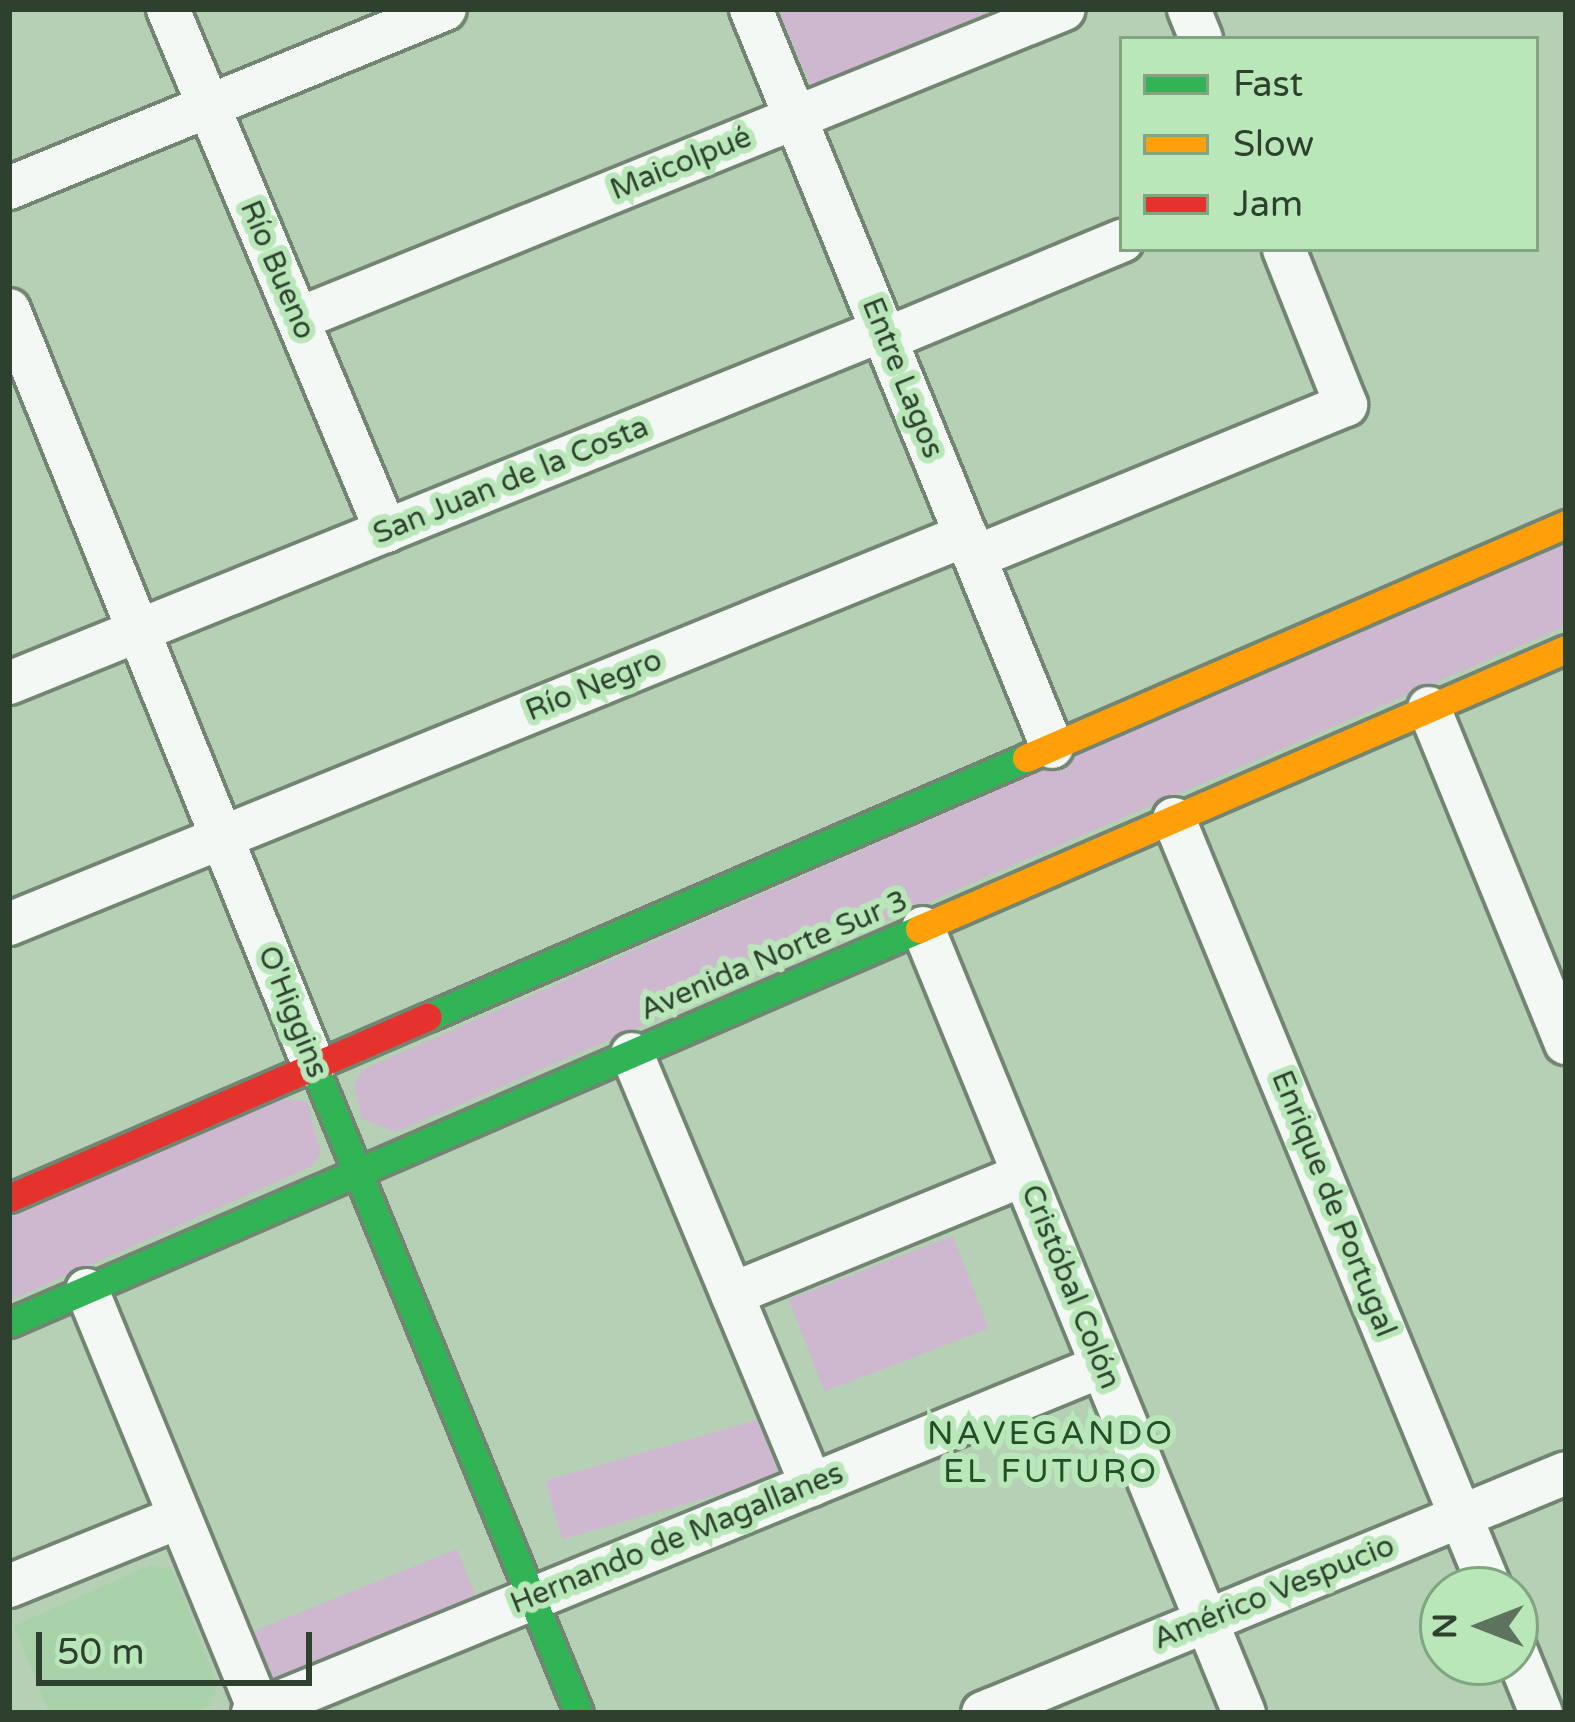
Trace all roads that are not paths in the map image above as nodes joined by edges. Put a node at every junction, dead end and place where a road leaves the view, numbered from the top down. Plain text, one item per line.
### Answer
1 (169, 9) edge
2 (445, 9) edge
3 (752, 9) edge
4 (1064, 9) edge
5 (209, 106) junction
6 (796, 118) junction
7 (9, 188) edge
8 (1119, 242) edge
9 (1285, 252) edge
10 (9, 310) edge
11 (298, 319) junction
12 (884, 334) junction
13 (1566, 524) edge
14 (386, 531) junction
15 (970, 546) junction
16 (139, 631) junction
17 (1566, 649) edge
18 (9, 683) edge
19 (1429, 708) junction
20 (1052, 747) junction
21 (1174, 819) junction
22 (222, 838) junction
23 (9, 924) edge
24 (923, 928) junction
25 (1566, 1043) edge
26 (632, 1054) junction
27 (314, 1066) junction
28 (357, 1173) junction
29 (1024, 1175) junction
30 (9, 1198) edge
31 (87, 1289) junction
32 (732, 1294) junction
33 (9, 1323) edge
34 (1102, 1366) junction
35 (1566, 1473) edge
36 (811, 1485) junction
37 (180, 1516) junction
38 (1461, 1516) junction
39 (1481, 1566) edge
40 (9, 1586) edge
41 (532, 1599) junction
42 (1206, 1621) junction
43 (256, 1712) edge
44 (579, 1713) edge
45 (983, 1713) edge
46 (1244, 1713) edge

1 - 5 street, Río Bueno
2 - 5 street
3 - 6 street, Entre Lagos
4 - 6 street, Maicolpué
5 - 7 street
5 - 11 street, Río Bueno
6 - 11 street, Maicolpué
6 - 12 street, Entre Lagos
8 - 12 street, San Juan de la Costa
9 - 15 street, Río Negro
10 - 16 street, O'Higgins
11 - 14 street, Río Bueno
12 - 14 street, San Juan de la Costa
12 - 15 street, Entre Lagos
13 - 20 street
14 - 16 street, San Juan de la Costa
15 - 20 street, Entre Lagos
15 - 22 street, Río Negro
16 - 18 street, San Juan de la Costa
16 - 22 street, O'Higgins
17 - 19 street, Avenida Norte Sur 3
19 - 21 street, Avenida Norte Sur 3
19 - 25 street
20 - 27 street
21 - 24 street, Avenida Norte Sur 3
21 - 38 street, Enrique de Portugal
22 - 23 street, Río Negro
22 - 27 street, O'Higgins
24 - 26 street, Avenida Norte Sur 3
24 - 29 street, Cristóbal Colón
26 - 28 street, Avenida Norte Sur 3
26 - 32 street
27 - 28 street, O'Higgins
27 - 30 street
28 - 31 street, Avenida Norte Sur 3
28 - 41 street, O'Higgins
29 - 32 street
29 - 34 street, Cristóbal Colón
31 - 33 street, Avenida Norte Sur 3
31 - 37 street
32 - 36 street
34 - 36 street, Hernando de Magallanes
34 - 42 street, Cristóbal Colón
35 - 38 street, Américo Vespucio
36 - 41 street, Hernando de Magallanes
37 - 40 street
37 - 43 street
38 - 39 street, Enrique de Portugal
38 - 42 street, Américo Vespucio
41 - 43 street, Hernando de Magallanes
41 - 44 street, O'Higgins
42 - 45 street, Américo Vespucio
42 - 46 street, Cristóbal Colón

